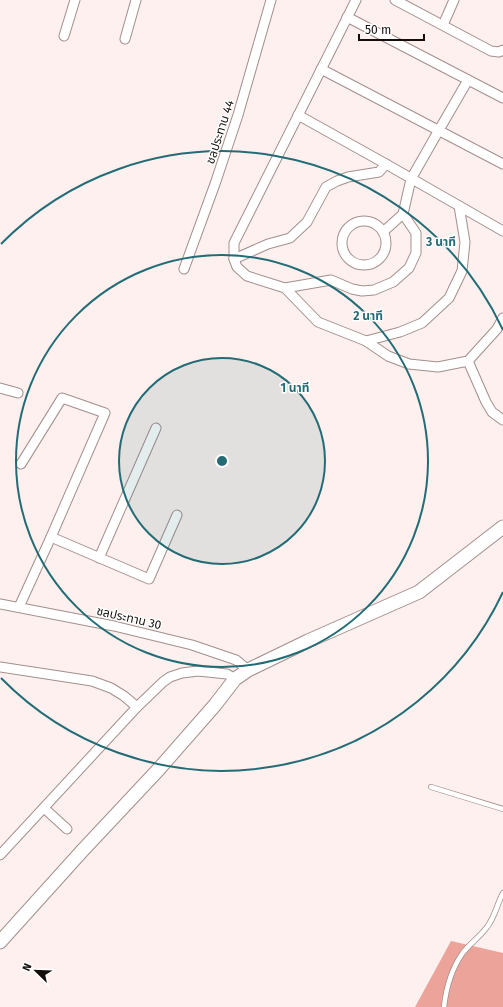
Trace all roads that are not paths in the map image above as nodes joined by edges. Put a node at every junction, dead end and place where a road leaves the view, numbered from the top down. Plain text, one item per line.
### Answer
1 (74, 0) edge
2 (136, 0) edge
3 (271, 0) edge
4 (356, 0) edge
5 (395, 0) edge
6 (454, 0) edge
7 (347, 17) junction
8 (443, 25) junction
9 (64, 36) dead end
10 (124, 39) dead end
11 (503, 50) edge
12 (321, 69) junction
13 (468, 80) junction
14 (503, 98) edge
15 (298, 115) junction
16 (439, 130) junction
17 (386, 164) junction
18 (503, 164) edge
19 (411, 179) junction
20 (459, 206) junction
21 (403, 214) junction
22 (503, 231) edge
23 (383, 232) junction
24 (234, 259) junction
25 (184, 269) dead end
26 (285, 288) junction
27 (503, 318) edge
28 (366, 341) junction
29 (468, 362) junction
30 (0, 388) edge
31 (18, 393) dead end
32 (503, 420) edge
33 (156, 428) dead end
34 (21, 464) dead end
35 (177, 515) dead end
36 (503, 527) edge
37 (51, 537) junction
38 (100, 558) junction
39 (0, 604) edge
40 (19, 607) junction
41 (0, 667) edge
42 (248, 670) junction
43 (235, 679) junction
44 (137, 707) junction
45 (431, 787) dead end
46 (44, 808) junction
47 (503, 809) edge
48 (67, 828) dead end
49 (0, 855) edge
50 (503, 893) edge
51 (0, 942) edge
52 (444, 1007) edge

1 - 9 street
2 - 10 street
3 - 25 street, ชลประทาน 44
4 - 7 street
5 - 8 street
6 - 8 street
7 - 12 street
7 - 13 street
8 - 11 street
12 - 15 street
12 - 16 street
13 - 14 street
13 - 16 street
15 - 17 street
15 - 24 street
16 - 18 street
16 - 19 street
17 - 19 street
17 - 24 street
19 - 20 street
19 - 21 street
20 - 22 street
20 - 28 street
21 - 23 street
21 - 26 street
23 - 23 street
24 - 26 street
26 - 28 street
27 - 29 street
28 - 29 street
29 - 32 street
30 - 31 street
33 - 38 street
34 - 37 street
35 - 38 street
36 - 42 street
37 - 38 street
37 - 40 street
39 - 40 street, ชลประทาน 30
40 - 42 street, ชลประทาน 30
41 - 44 street
42 - 43 street
43 - 44 street
43 - 51 street
44 - 46 street
45 - 47 lane
46 - 48 street
46 - 49 street
50 - 52 lane

